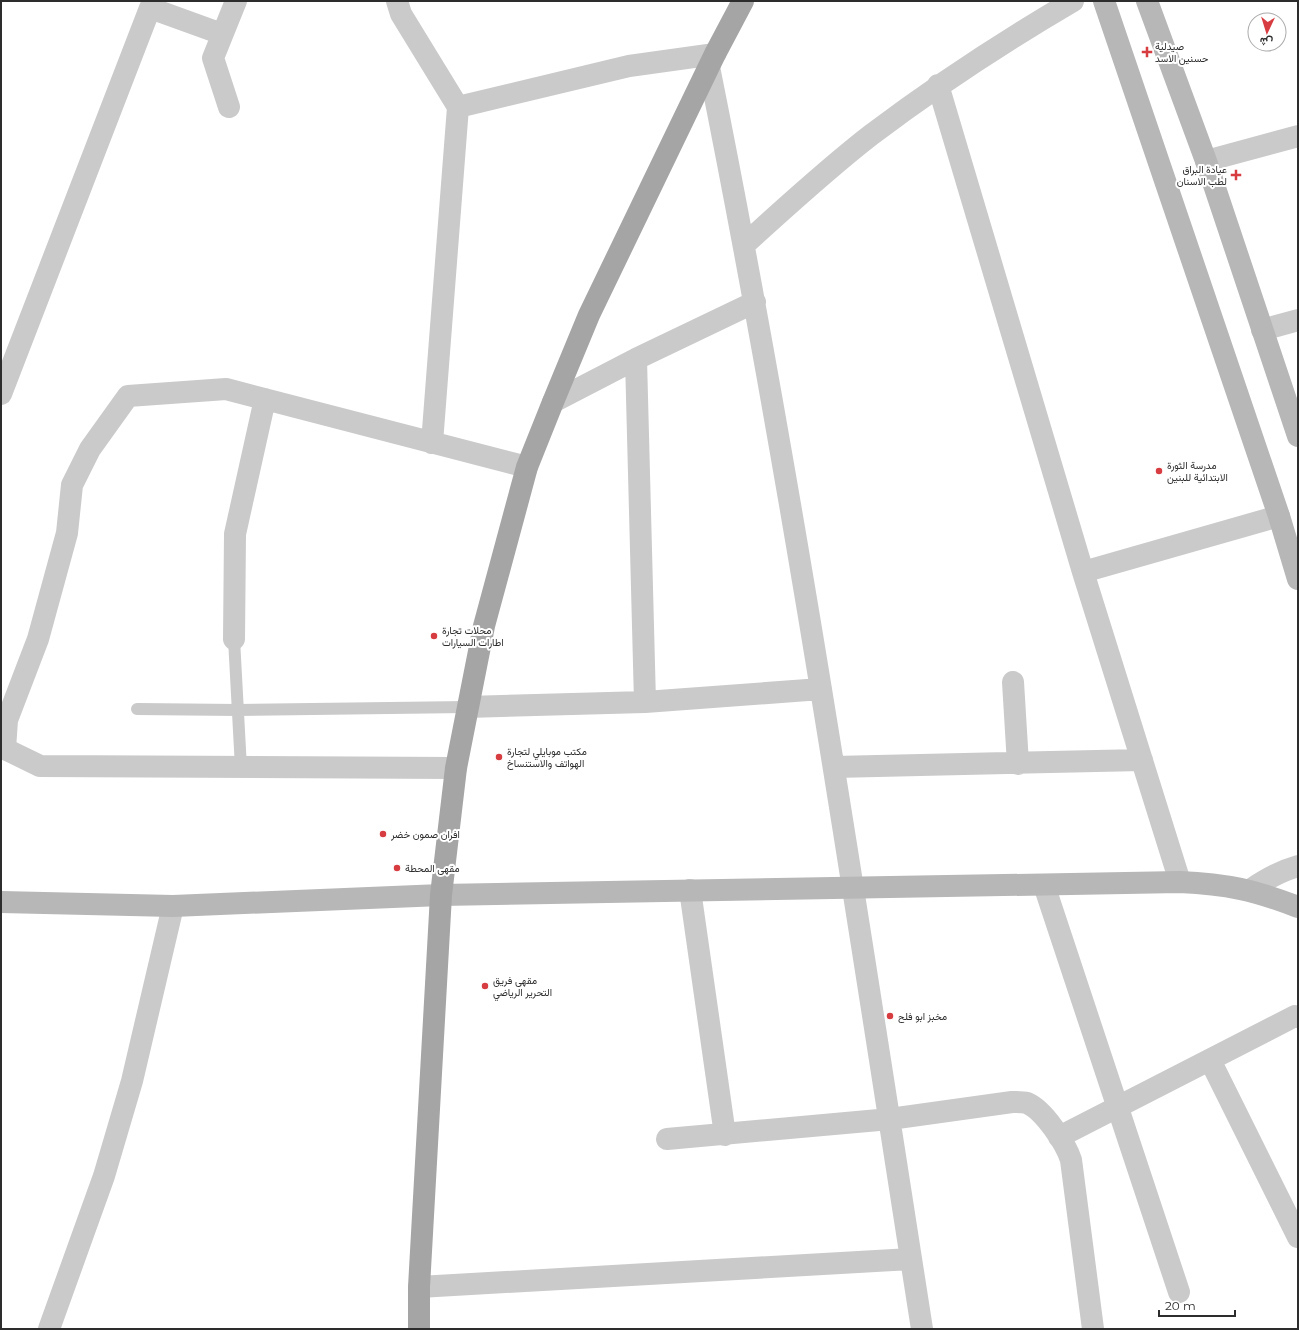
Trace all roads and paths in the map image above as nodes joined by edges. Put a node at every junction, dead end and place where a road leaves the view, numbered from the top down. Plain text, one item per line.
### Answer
1 (236, 1) edge
2 (397, 1) edge
3 (743, 1) edge
4 (1074, 1) edge
5 (1104, 1) edge
6 (1147, 1) edge
7 (222, 34) junction
8 (712, 61) junction
9 (938, 86) junction
10 (229, 107) dead end
11 (458, 107) junction
12 (1298, 136) edge
13 (1206, 161) junction
14 (745, 244) junction
15 (755, 302) junction
16 (1298, 320) edge
17 (1262, 330) junction
18 (636, 359) junction
19 (1, 394) edge
20 (265, 399) junction
21 (553, 402) junction
22 (1298, 436) edge
23 (432, 443) junction
24 (527, 467) junction
25 (1279, 516) junction
26 (1083, 572) junction
27 (1298, 579) edge
28 (234, 639) joint
29 (1014, 682) dead end
30 (821, 689) junction
31 (645, 702) junction
32 (467, 707) junction
33 (137, 709) dead end
34 (238, 710) junction
35 (4, 722) edge
36 (1142, 760) junction
37 (1018, 764) junction
38 (834, 767) junction
39 (241, 768) junction
40 (456, 768) junction
41 (1298, 866) edge
42 (1180, 882) junction
43 (1044, 885) junction
44 (853, 888) junction
45 (690, 890) junction
46 (1250, 890) junction
47 (441, 895) junction
48 (1, 902) edge
49 (173, 906) junction
50 (1298, 906) edge
51 (1298, 1017) edge
52 (1210, 1060) junction
53 (1117, 1107) junction
54 (890, 1119) junction
55 (725, 1135) junction
56 (1059, 1137) junction
57 (667, 1139) dead end
58 (1298, 1237) edge
59 (911, 1260) junction
60 (419, 1287) junction
61 (1179, 1292) dead end
62 (49, 1329) edge
63 (419, 1329) edge
64 (922, 1329) edge
65 (1093, 1329) edge

1 - 7 street
2 - 11 street
3 - 8 main road
4 - 9 street
5 - 25 street
6 - 13 street
7 - 10 street
7 - 19 street
8 - 11 street
8 - 14 street
8 - 21 main road
9 - 14 street
9 - 26 street
11 - 23 street
12 - 13 street
13 - 17 street
14 - 15 street
15 - 18 street
15 - 30 street
16 - 17 street
17 - 22 street
18 - 21 street
18 - 31 street
20 - 23 street
20 - 28 street
20 - 35 street
21 - 24 main road
23 - 24 street
24 - 32 main road
25 - 26 street
25 - 27 street
26 - 36 street
28 - 34 lane
29 - 37 street
30 - 31 street
30 - 38 street
31 - 32 street
32 - 34 lane
32 - 40 main road
33 - 34 lane
34 - 39 lane
35 - 39 street
36 - 37 street
36 - 42 street
37 - 38 street
38 - 44 street
39 - 40 street
40 - 47 main road
41 - 46 street
42 - 43 street
42 - 46 street
43 - 44 street
43 - 53 street
44 - 45 street
44 - 54 street
45 - 47 street
45 - 55 street
46 - 50 street
47 - 49 street
47 - 60 main road
48 - 49 street
49 - 62 street
51 - 52 street
52 - 53 street
52 - 58 street
53 - 56 street
53 - 61 street
54 - 55 street
54 - 56 street
54 - 59 street
55 - 57 street
56 - 65 street
59 - 60 street
59 - 64 street
60 - 63 main road

